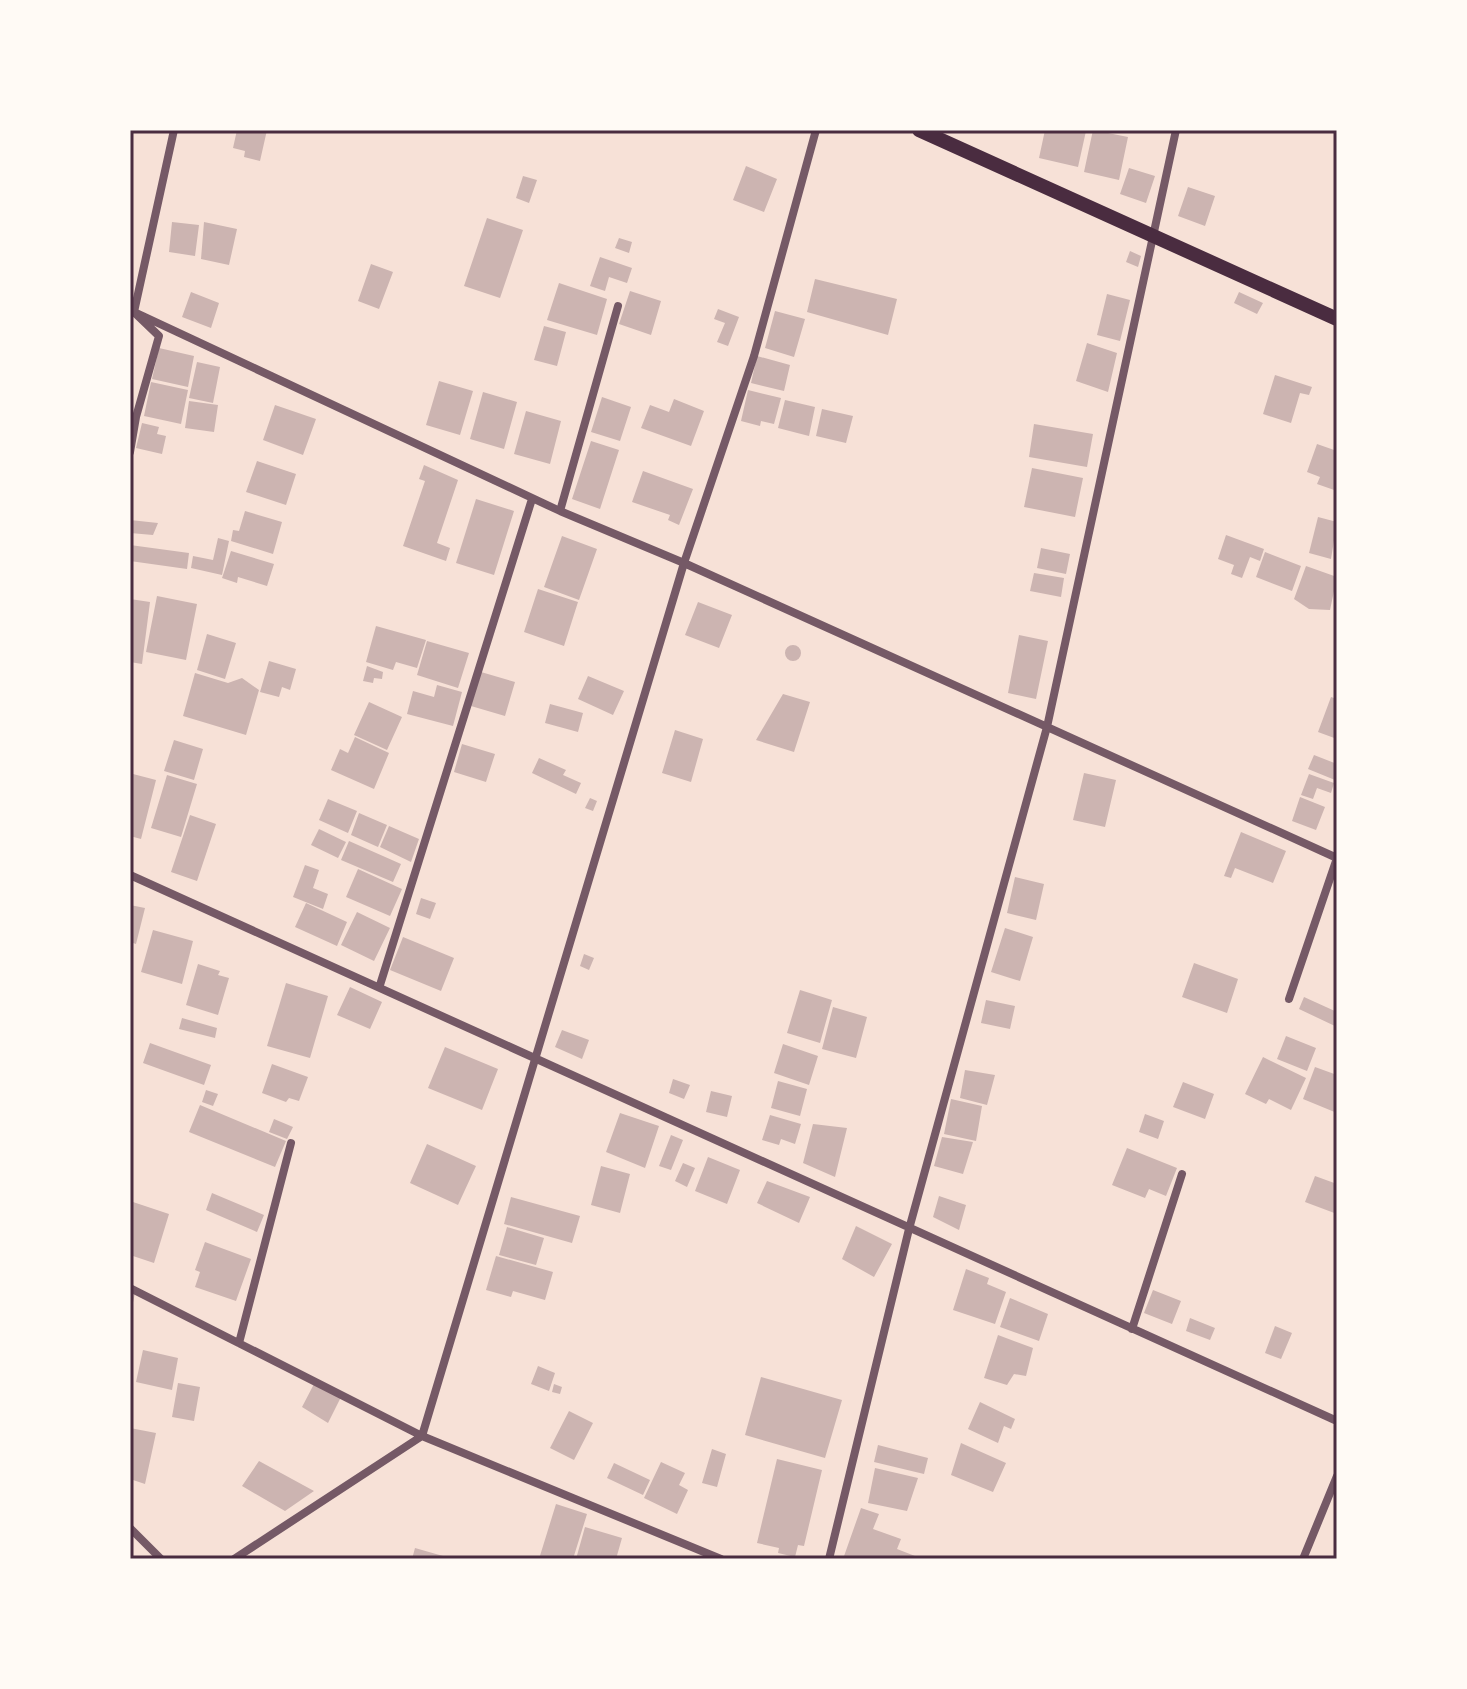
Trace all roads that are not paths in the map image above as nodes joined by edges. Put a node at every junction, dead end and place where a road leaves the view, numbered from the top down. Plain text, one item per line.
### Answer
1 (174, 130) edge
2 (816, 130) edge
3 (919, 130) edge
4 (1176, 130) edge
5 (1151, 236) junction
6 (618, 306) dead end
7 (132, 311) edge
8 (1337, 319) edge
9 (130, 452) edge
10 (532, 499) junction
11 (560, 511) junction
12 (684, 563) junction
13 (1047, 727) junction
14 (1337, 858) edge
15 (130, 875) edge
16 (380, 985) junction
17 (1289, 999) dead end
18 (535, 1058) junction
19 (291, 1143) dead end
20 (1182, 1174) dead end
21 (909, 1229) junction
22 (130, 1288) edge
23 (1132, 1329) junction
24 (239, 1343) junction
25 (1337, 1421) edge
26 (422, 1436) junction
27 (1337, 1476) edge
28 (130, 1528) edge
29 (161, 1559) edge
30 (234, 1559) edge
31 (721, 1559) edge
32 (829, 1559) edge
33 (1303, 1559) edge

1 - 7 street
2 - 12 street
3 - 5 main road
4 - 5 street
5 - 8 main road
5 - 13 street
6 - 11 street
7 - 9 street
7 - 10 street
10 - 11 street
10 - 16 street
11 - 12 street
12 - 13 street
12 - 18 street
13 - 14 street
13 - 21 street
14 - 17 street
15 - 16 street
16 - 18 street
18 - 21 street
18 - 26 street
19 - 24 street
20 - 23 street
21 - 23 street
21 - 32 street
22 - 24 street
23 - 25 street
24 - 26 street
26 - 30 street
26 - 31 street
27 - 33 street
28 - 29 street

